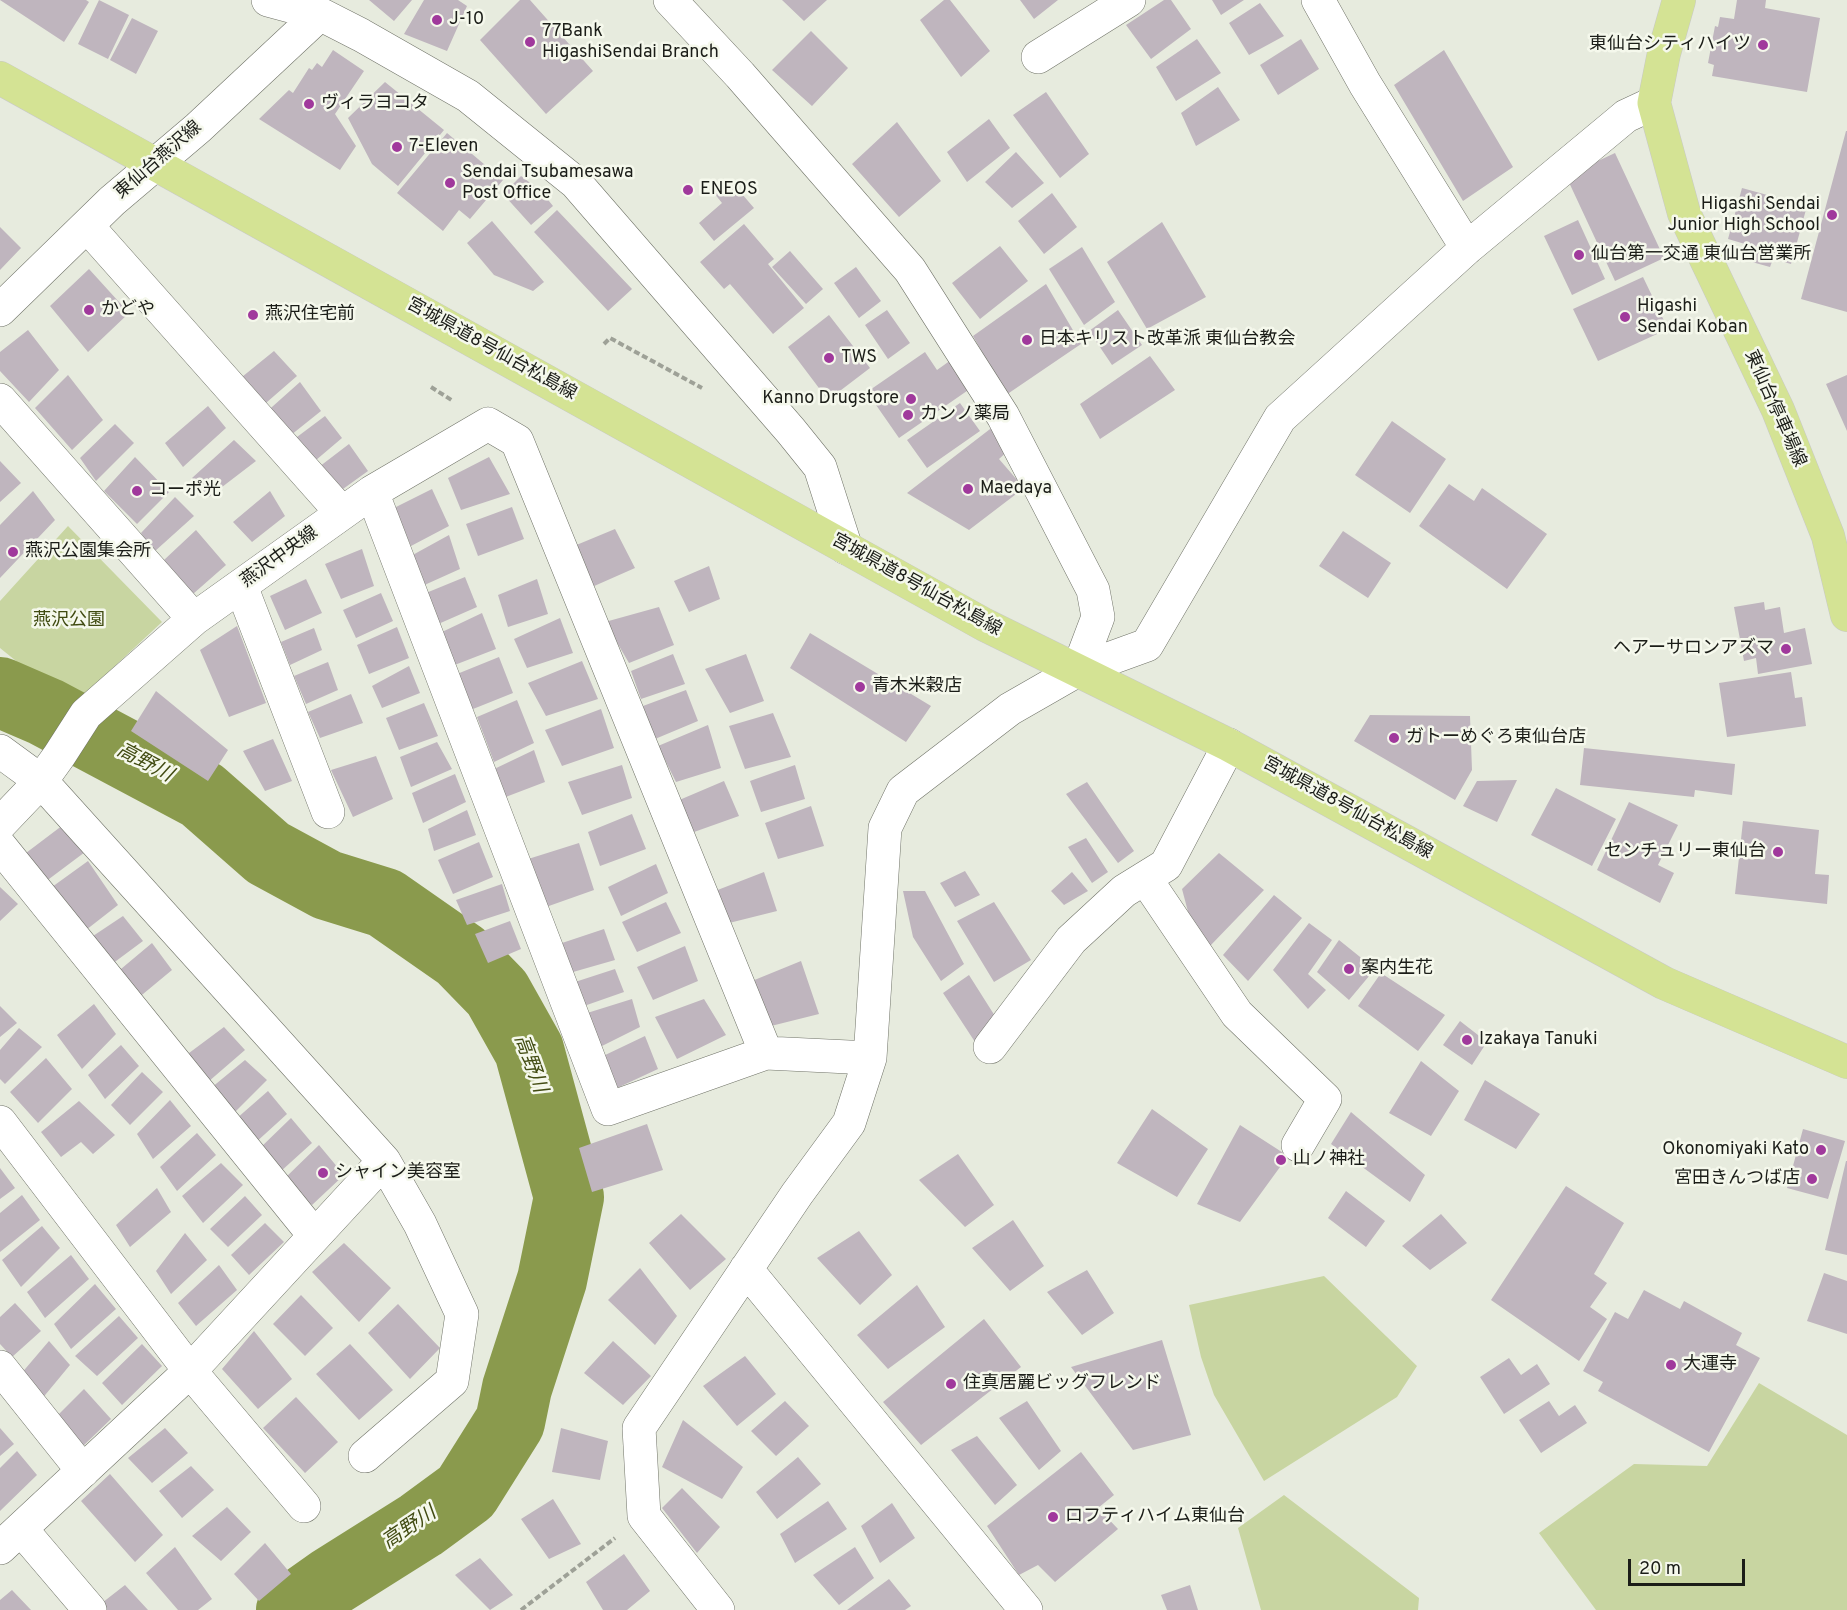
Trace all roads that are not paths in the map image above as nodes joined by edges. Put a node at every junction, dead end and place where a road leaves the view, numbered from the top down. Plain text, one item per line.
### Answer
1 (268, 0) edge
2 (670, 0) edge
3 (1129, 0) edge
4 (1318, 0) edge
5 (1679, 0) edge
6 (320, 14) junction
7 (1038, 57) dead end
8 (0, 78) edge
9 (1654, 104) junction
10 (155, 163) junction
11 (88, 227) junction
12 (1467, 248) junction
13 (0, 310) edge
14 (0, 400) edge
15 (372, 492) junction
16 (342, 513) junction
17 (846, 548) junction
18 (241, 586) junction
19 (1847, 615) edge
20 (194, 619) junction
21 (1078, 670) junction
22 (1229, 745) junction
23 (0, 751) edge
24 (50, 769) junction
25 (328, 812) dead end
26 (0, 824) edge
27 (0, 846) edge
28 (1145, 878) junction
29 (990, 1047) dead end
30 (766, 1053) junction
31 (870, 1058) junction
32 (1847, 1062) edge
33 (0, 1122) edge
34 (1298, 1146) dead end
35 (384, 1161) junction
36 (314, 1235) junction
37 (746, 1269) junction
38 (0, 1366) edge
39 (190, 1371) junction
40 (365, 1456) dead end
41 (83, 1471) junction
42 (304, 1506) dead end
43 (10, 1538) edge
44 (90, 1610) edge
45 (718, 1610) edge
46 (1026, 1610) edge

1 - 6 street
2 - 21 street
3 - 7 street
4 - 12 street
5 - 9 main road, 東仙台停車場線
6 - 10 street, 東仙台燕沢線
6 - 17 street
8 - 10 main road, 宮城県道8号仙台松島線
9 - 12 street
9 - 19 main road, 東仙台停車場線
10 - 11 street, 東仙台燕沢線
10 - 17 main road, 宮城県道8号仙台松島線
11 - 13 street, 東仙台燕沢線
11 - 16 street
12 - 21 street
14 - 20 street
15 - 16 street, 燕沢中央線
15 - 30 street
15 - 30 street, 燕沢中央線
16 - 18 street, 燕沢中央線
17 - 21 main road, 宮城県道8号仙台松島線
18 - 20 street, 燕沢中央線
18 - 25 street
20 - 24 street, 燕沢中央線
21 - 22 main road, 宮城県道8号仙台松島線
21 - 31 street
22 - 28 street
22 - 32 main road, 宮城県道8号仙台松島線
23 - 24 street
24 - 26 street
24 - 35 street
27 - 36 street
28 - 29 street
28 - 34 street
30 - 31 street
31 - 37 street
33 - 39 street
35 - 36 street
35 - 40 street
36 - 39 street
37 - 45 street
37 - 46 street
38 - 41 street
39 - 41 street
39 - 42 street
41 - 43 street
43 - 44 street

